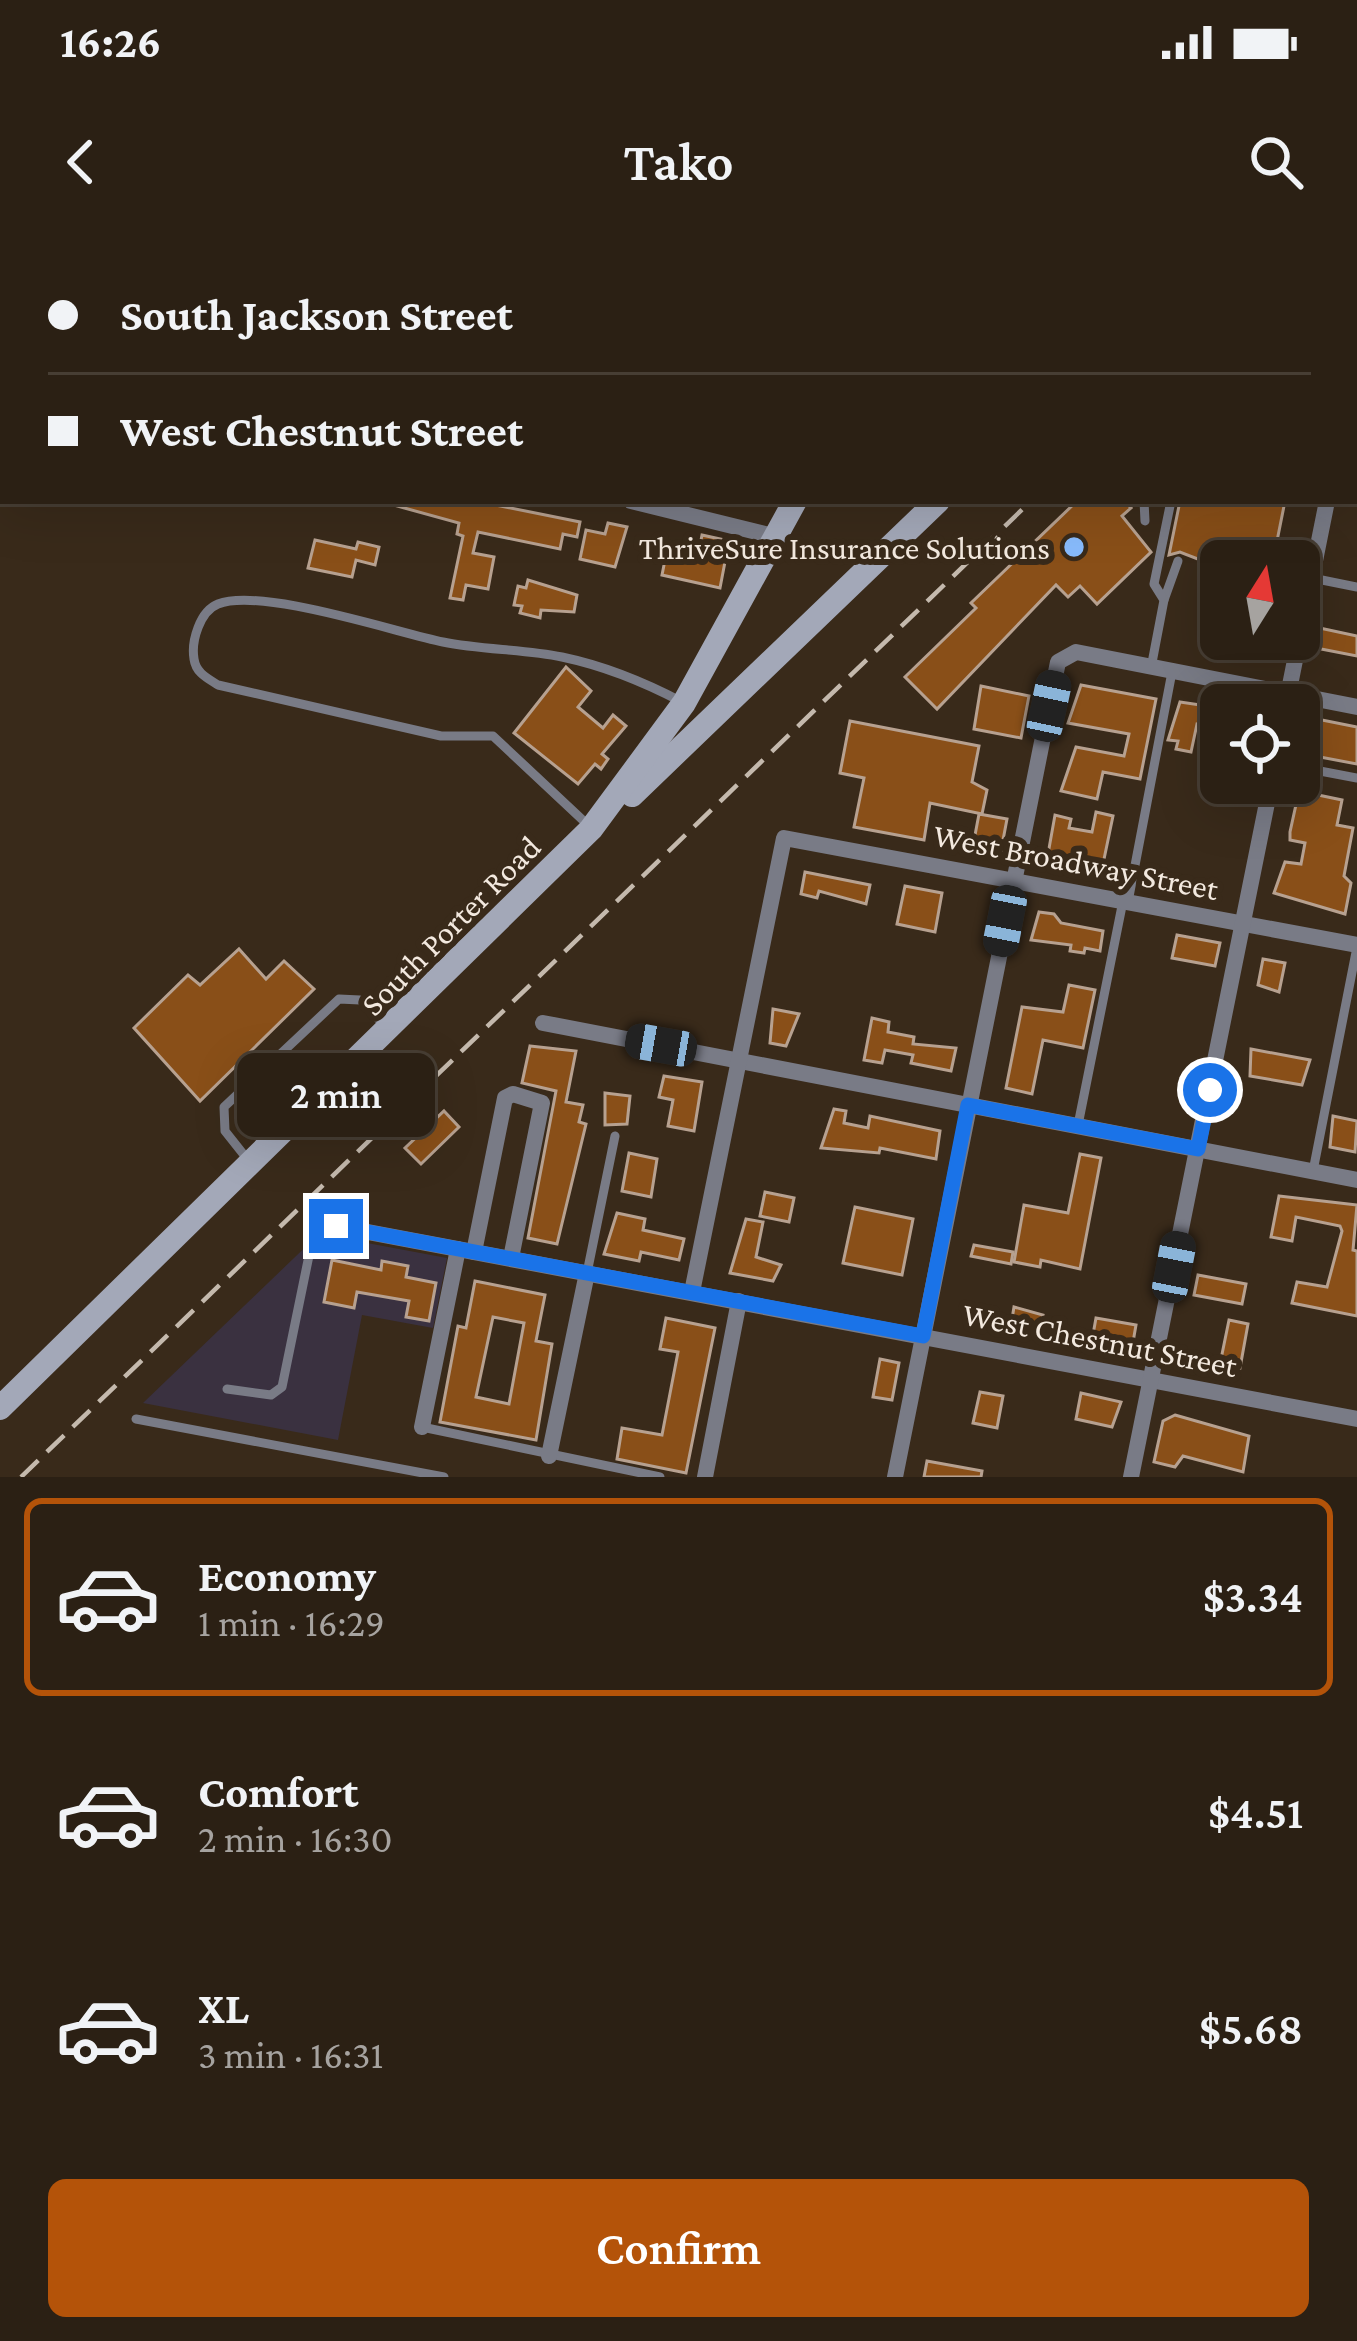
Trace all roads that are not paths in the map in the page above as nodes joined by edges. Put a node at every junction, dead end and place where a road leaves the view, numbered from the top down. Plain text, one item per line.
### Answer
1 (643, 504) edge
2 (793, 504) edge
3 (935, 504) edge
4 (1144, 504) edge
5 (1170, 504) edge
6 (1326, 504) edge
7 (1145, 521) dead end
8 (777, 537) junction
9 (1319, 540) edge
10 (1178, 561) dead end
11 (1320, 580) edge
12 (1357, 587) edge
13 (1161, 595) junction
14 (1151, 668) junction
15 (1172, 672) junction
16 (1224, 684) edge
17 (684, 703) junction
18 (1320, 703) edge
19 (1357, 707) edge
20 (1320, 771) edge
21 (1357, 778) edge
22 (1267, 804) edge
23 (598, 821) junction
24 (1013, 879) junction
25 (1126, 902) junction
26 (1243, 923) junction
27 (1357, 944) edge
28 (543, 1023) dead end
29 (390, 1031) junction
30 (739, 1060) junction
31 (968, 1105) junction
32 (1078, 1125) junction
33 (616, 1136) dead end
34 (1198, 1149) junction
35 (252, 1164) junction
36 (1313, 1171) junction
37 (1357, 1180) edge
38 (336, 1226) joint
39 (466, 1250) junction
40 (511, 1258) junction
41 (587, 1273) junction
42 (692, 1292) junction
43 (740, 1301) junction
44 (923, 1336) junction
45 (1151, 1380) junction
46 (227, 1389) dead end
47 (0, 1408) edge
48 (136, 1419) dead end
49 (1357, 1419) edge
50 (422, 1427) joint
51 (549, 1456) junction
52 (444, 1477) edge
53 (660, 1477) edge
54 (705, 1477) edge
55 (895, 1477) edge
56 (1131, 1477) edge

1 - 8 street
2 - 8 street, South Porter Road
3 - 23 street
4 - 7 lane
5 - 13 lane
6 - 9 street
8 - 17 street, South Porter Road
10 - 13 lane
11 - 12 lane
13 - 14 lane
14 - 15 street
14 - 24 street
15 - 16 street
15 - 25 lane
17 - 23 street, South Porter Road
17 - 23 lane
18 - 19 street
20 - 21 lane
22 - 26 street
23 - 29 street, South Porter Road
24 - 25 street, West Broadway Street
24 - 30 street, West Broadway Street
24 - 31 street
25 - 26 street, West Broadway Street
25 - 32 lane
26 - 27 street, West Broadway Street
26 - 34 street
27 - 36 lane
28 - 30 street
29 - 35 street, South Porter Road
29 - 35 lane
30 - 31 street
30 - 42 street
31 - 32 street
31 - 44 street
32 - 34 street
33 - 41 lane
34 - 36 street
34 - 45 street
35 - 47 street, South Porter Road
36 - 37 street
38 - 39 street, West Chestnut Street
38 - 46 lane
39 - 40 street, West Chestnut Street
39 - 40 street
39 - 50 street
40 - 41 street, West Chestnut Street
41 - 42 street, West Chestnut Street
41 - 51 street
42 - 43 street, West Chestnut Street
43 - 44 street, West Chestnut Street
43 - 54 street
44 - 45 street, West Chestnut Street
44 - 55 street
45 - 49 street, West Chestnut Street
45 - 56 street
48 - 52 lane
50 - 51 lane
51 - 53 lane

